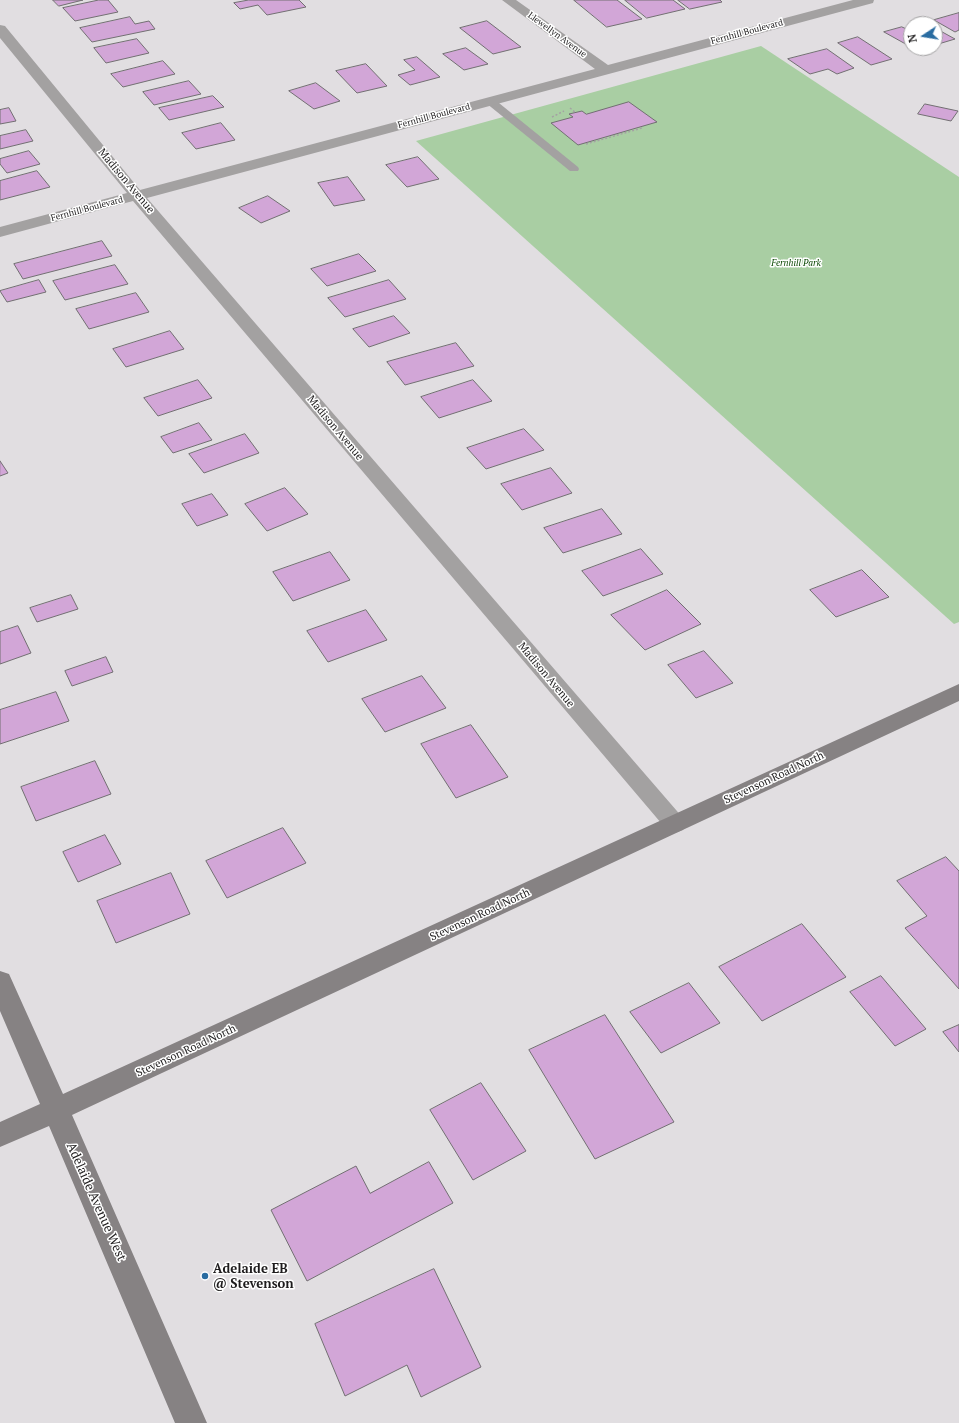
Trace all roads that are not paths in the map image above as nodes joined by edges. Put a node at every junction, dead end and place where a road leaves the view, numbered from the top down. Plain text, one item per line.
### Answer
1 (508, 0) edge
2 (868, 0) edge
3 (0, 29) edge
4 (606, 70) junction
5 (490, 101) junction
6 (574, 169) dead end
7 (137, 196) junction
8 (0, 232) edge
9 (959, 692) edge
10 (675, 824) junction
11 (0, 982) edge
12 (56, 1111) junction
13 (0, 1135) edge
14 (191, 1423) edge

1 - 4 street, Llewellyn Avenue
2 - 4 street, Fernhill Boulevard
3 - 7 street, Madison Avenue
4 - 5 street, Fernhill Boulevard
5 - 6 lane
5 - 7 street, Fernhill Boulevard
7 - 8 street, Fernhill Boulevard
7 - 10 street, Madison Avenue
9 - 10 main road, Stevenson Road North
10 - 12 main road, Stevenson Road North
11 - 12 main road, Adelaide Avenue West
12 - 13 main road, Stevenson Road North
12 - 14 main road, Adelaide Avenue West

